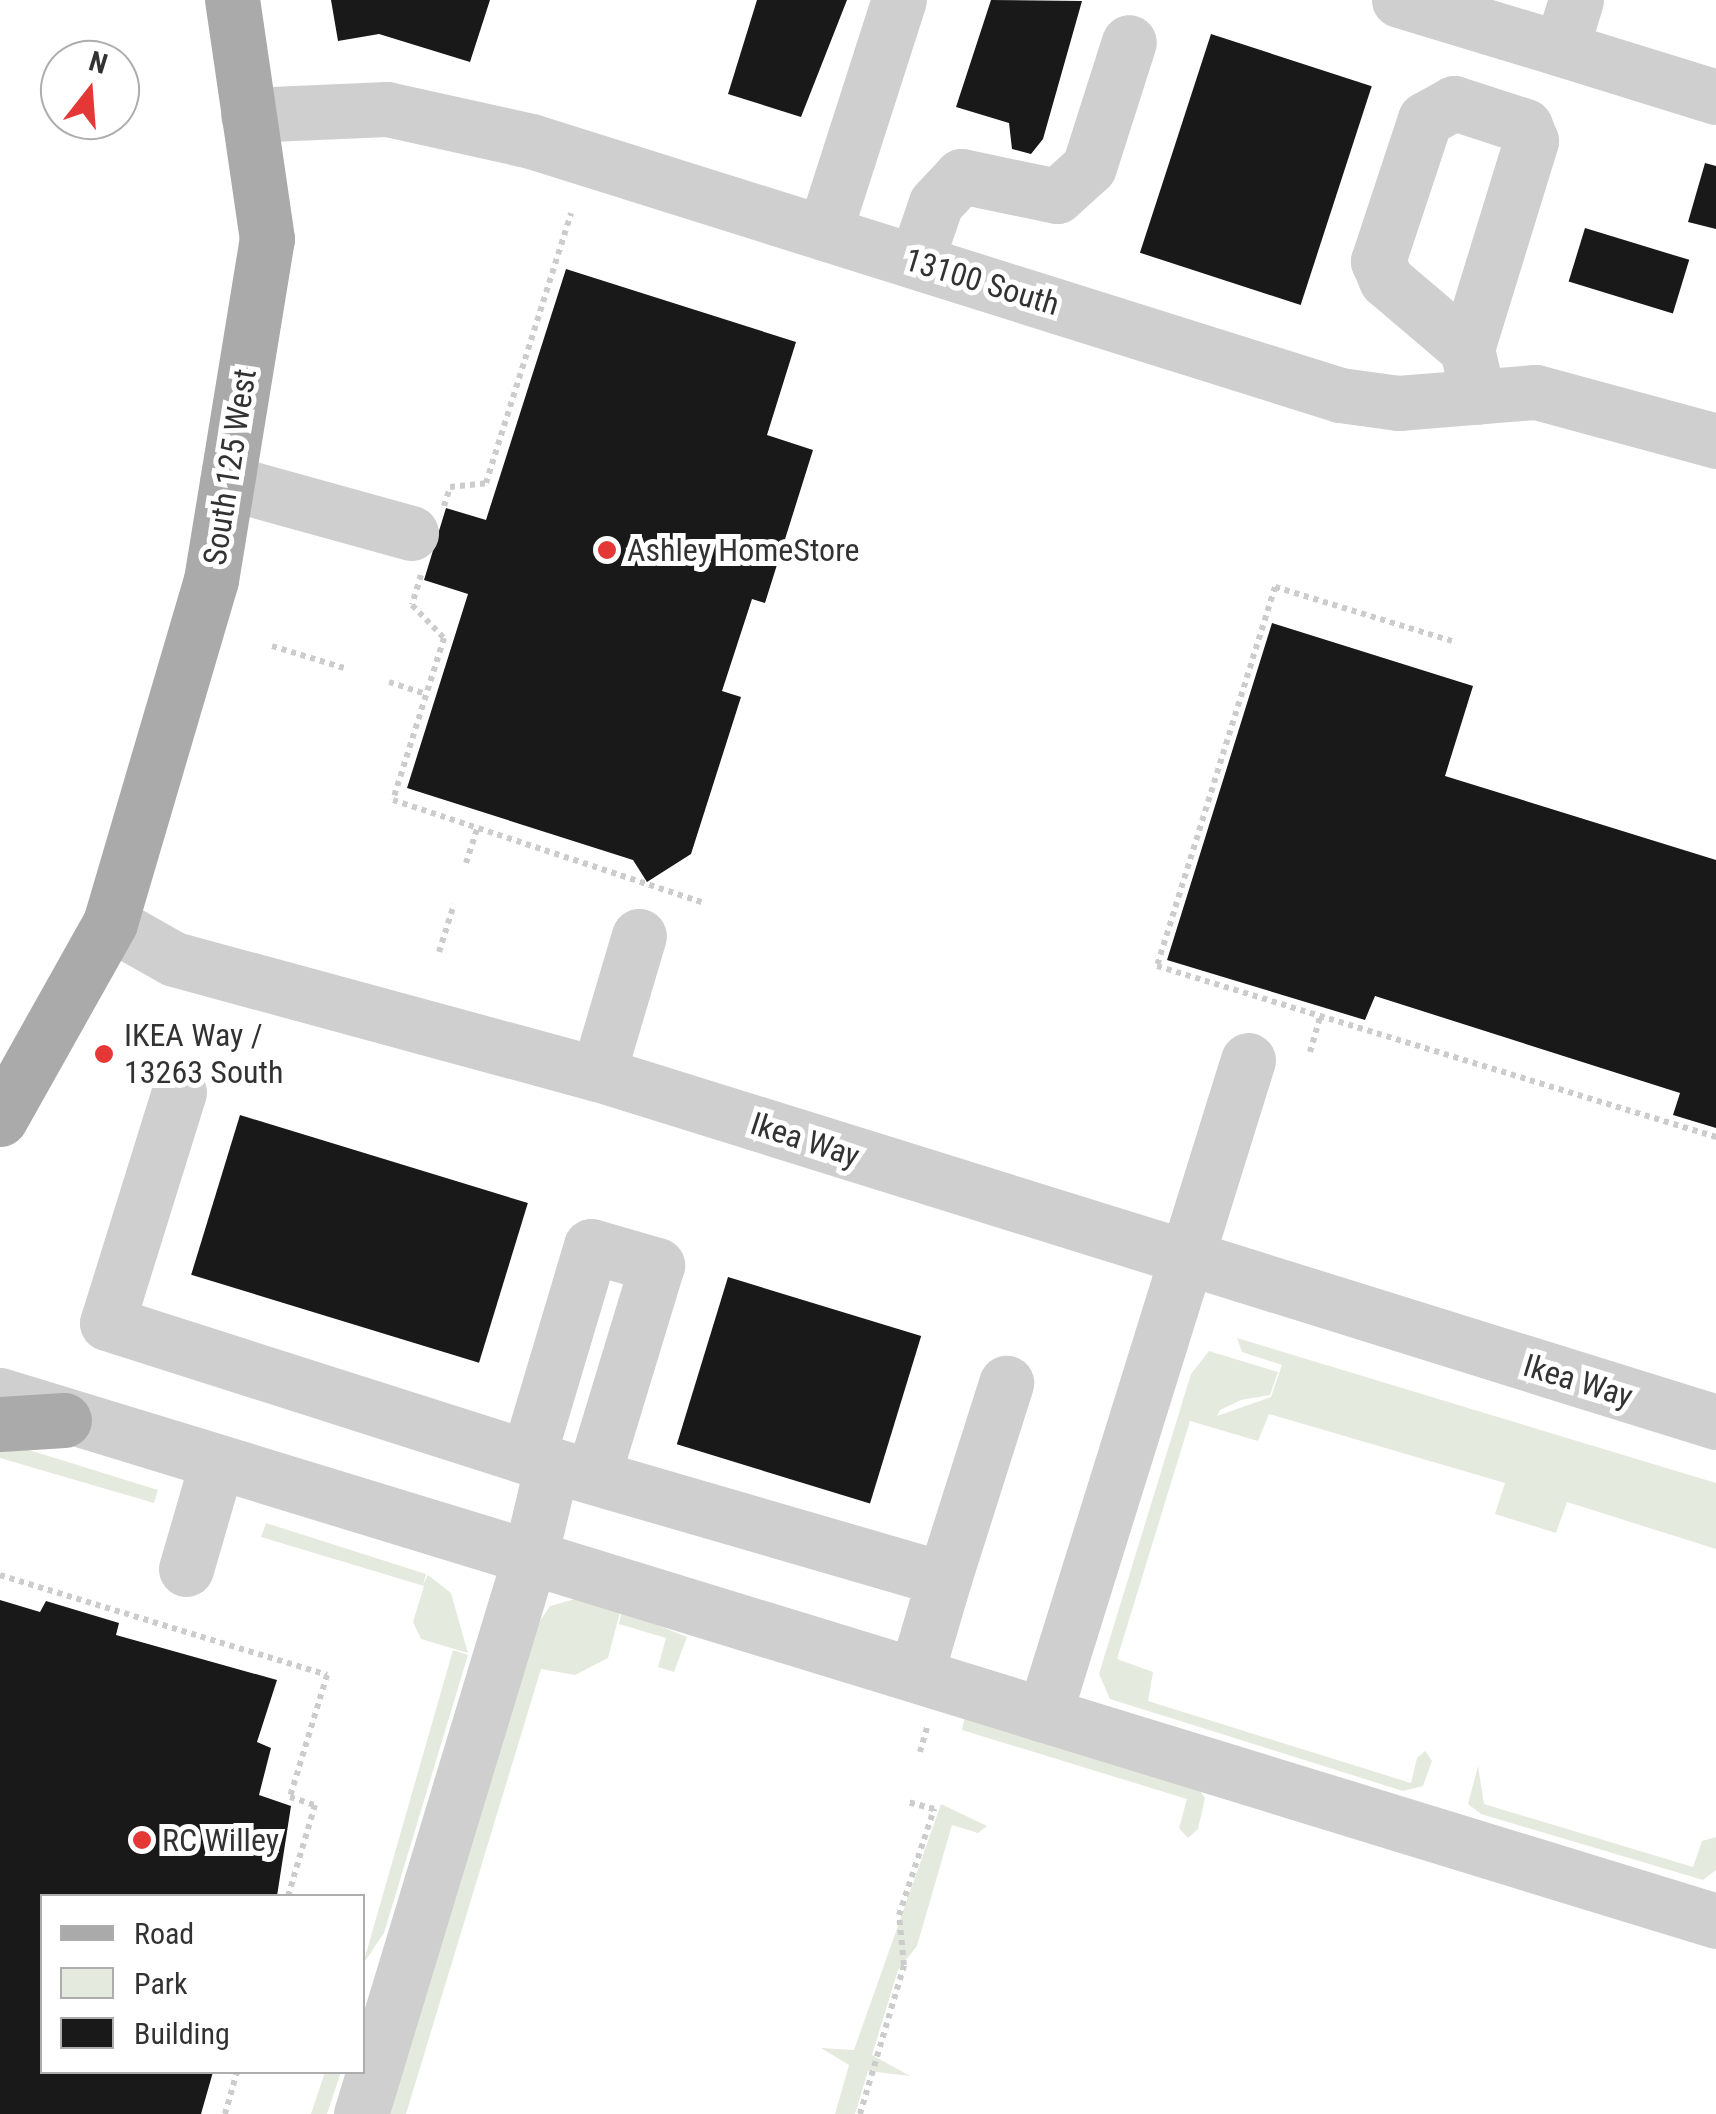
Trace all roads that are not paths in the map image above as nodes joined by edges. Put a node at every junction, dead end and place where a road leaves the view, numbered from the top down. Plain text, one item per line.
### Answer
1 (232, 0) edge
2 (900, 0) edge
3 (1399, 0) edge
4 (1568, 25) edge
5 (1129, 42) dead end
6 (1716, 97) edge
7 (248, 116) junction
8 (824, 232) junction
9 (916, 261) junction
10 (1716, 442) edge
11 (227, 482) junction
12 (426, 536) road end
13 (110, 923) junction
14 (639, 936) dead end
15 (1248, 1060) dead end
16 (598, 1074) junction
17 (179, 1092) dead end
18 (0, 1119) edge
19 (1185, 1262) junction
20 (1006, 1382) dead end
21 (0, 1395) edge
22 (64, 1420) junction
23 (1716, 1422) edge
24 (0, 1424) edge
25 (216, 1466) junction
26 (558, 1466) junction
27 (530, 1557) junction
28 (186, 1569) dead end
29 (944, 1578) junction
30 (916, 1674) junction
31 (1044, 1715) junction
32 (1716, 1922) edge
33 (376, 2012) edge
34 (361, 2114) edge

1 - 7 main road, South 125 West
2 - 8 street
3 - 4 street
4 - 6 street
5 - 9 street
7 - 8 street, 13100 South
7 - 11 main road, South 125 West
8 - 9 street, 13100 South
9 - 10 street, 13100 South
11 - 12 street
11 - 13 main road, South 125 West
13 - 16 street, Ikea Way
13 - 18 main road
14 - 16 street
15 - 19 street
16 - 19 street, Ikea Way
17 - 26 street
19 - 23 street, Ikea Way
19 - 31 street
20 - 29 street
21 - 22 street
22 - 24 main road
22 - 25 street
25 - 27 street
25 - 28 street
26 - 27 street
26 - 29 street
27 - 30 street
27 - 33 street
29 - 30 street
30 - 31 street
31 - 32 street
33 - 34 street

